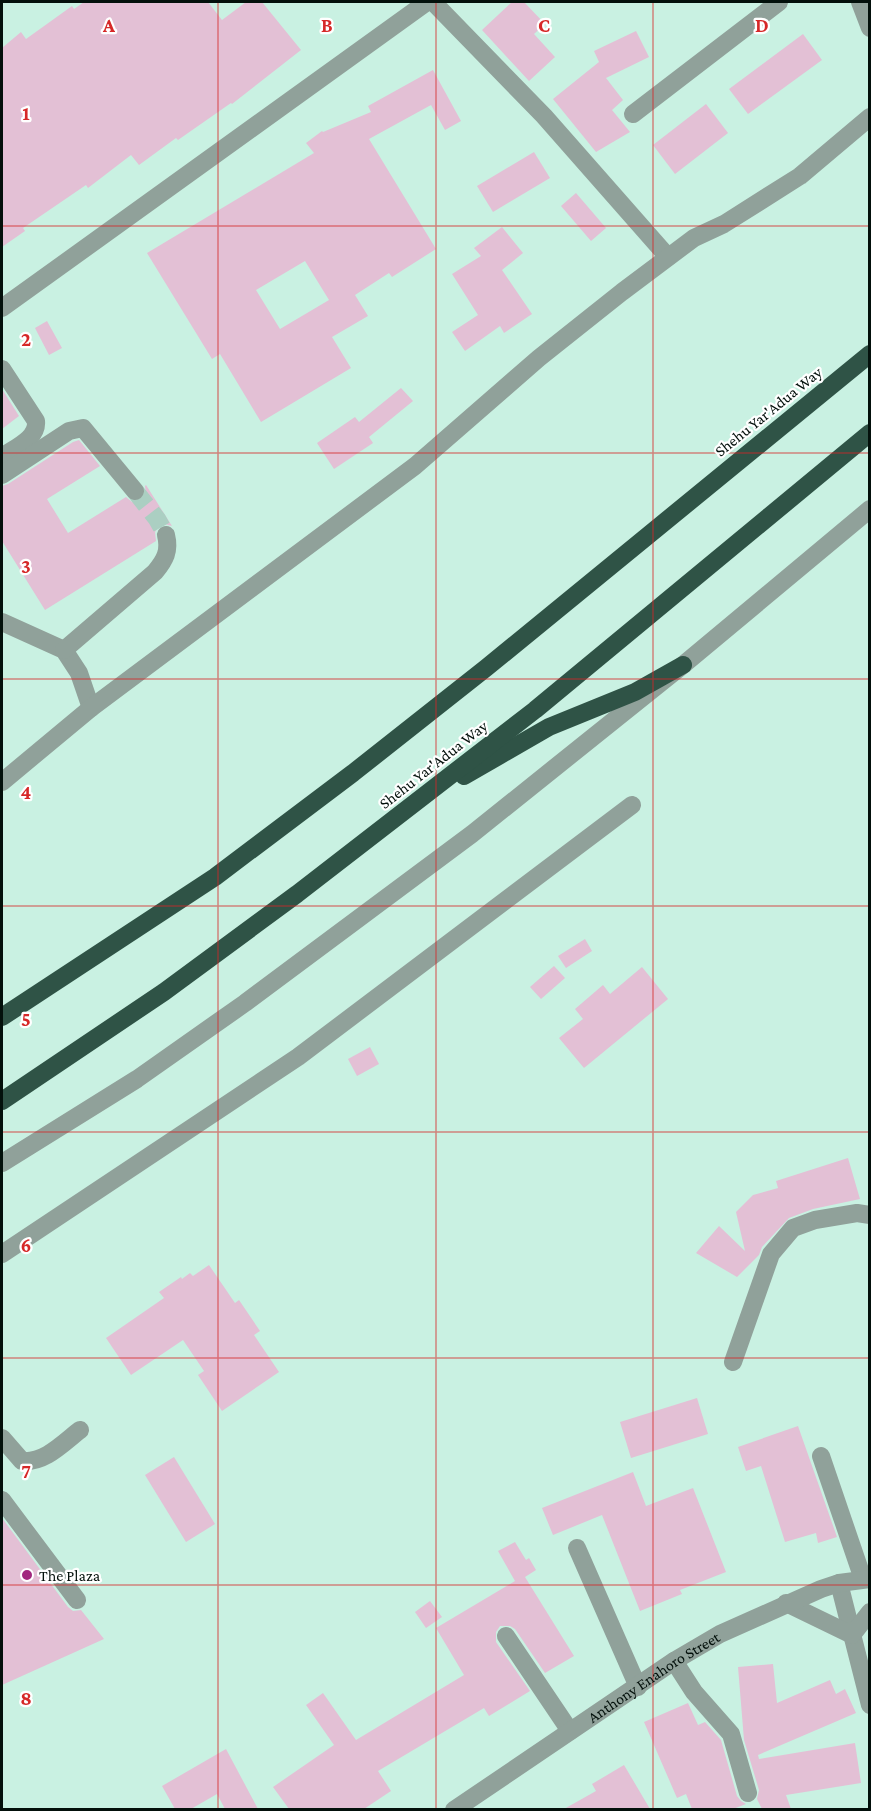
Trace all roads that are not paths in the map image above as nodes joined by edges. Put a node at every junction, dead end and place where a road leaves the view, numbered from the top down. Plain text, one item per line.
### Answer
1 (427, 2) edge
2 (433, 2) edge
3 (779, 2) edge
4 (860, 2) edge
5 (870, 28) edge
6 (633, 114) dead end
7 (870, 117) edge
8 (668, 257) junction
9 (2, 308) edge
10 (870, 354) edge
11 (2, 369) edge
12 (870, 433) edge
13 (2, 457) edge
14 (2, 475) edge
15 (135, 491) tunnel mouth
16 (870, 509) edge
17 (166, 535) tunnel mouth
18 (2, 622) edge
19 (64, 650) junction
20 (683, 665) junction
21 (91, 708) junction
22 (2, 782) edge
23 (417, 801) junction
24 (632, 805) dead end
25 (2, 1017) edge
26 (2, 1101) edge
27 (2, 1163) edge
28 (870, 1215) edge
29 (2, 1254) edge
30 (733, 1362) dead end
31 (80, 1430) dead end
32 (5, 1448) edge
33 (821, 1456) dead end
34 (2, 1500) edge
35 (577, 1548) dead end
36 (866, 1579) edge
37 (839, 1583) junction
38 (77, 1600) dead end
39 (786, 1603) junction
40 (870, 1612) edge
41 (852, 1635) junction
42 (506, 1636) dead end
43 (674, 1661) junction
44 (638, 1687) junction
45 (870, 1705) edge
46 (570, 1731) junction
47 (748, 1793) dead end
48 (454, 1809) edge

1 - 9 street
2 - 8 street
3 - 6 street
4 - 5 street
7 - 8 street
8 - 21 street
10 - 25 highway, Shehu Yar'Adua Way
11 - 13 street
12 - 23 highway, Shehu Yar'Adua Way
14 - 15 street
16 - 20 street
17 - 19 street
18 - 19 street
19 - 21 street
20 - 23 highway
20 - 27 street
21 - 22 street
23 - 26 highway, Shehu Yar'Adua Way
24 - 29 street
28 - 30 street
31 - 32 street
33 - 36 street
34 - 38 street
35 - 44 street
36 - 37 street, Anthony Enahoro Street
37 - 39 street, Anthony Enahoro Street
37 - 41 street
39 - 41 street
39 - 43 street, Anthony Enahoro Street
40 - 41 street
41 - 45 street
42 - 46 street
43 - 44 street, Anthony Enahoro Street
43 - 47 street
44 - 46 street, Anthony Enahoro Street
46 - 48 street, Anthony Enahoro Street

